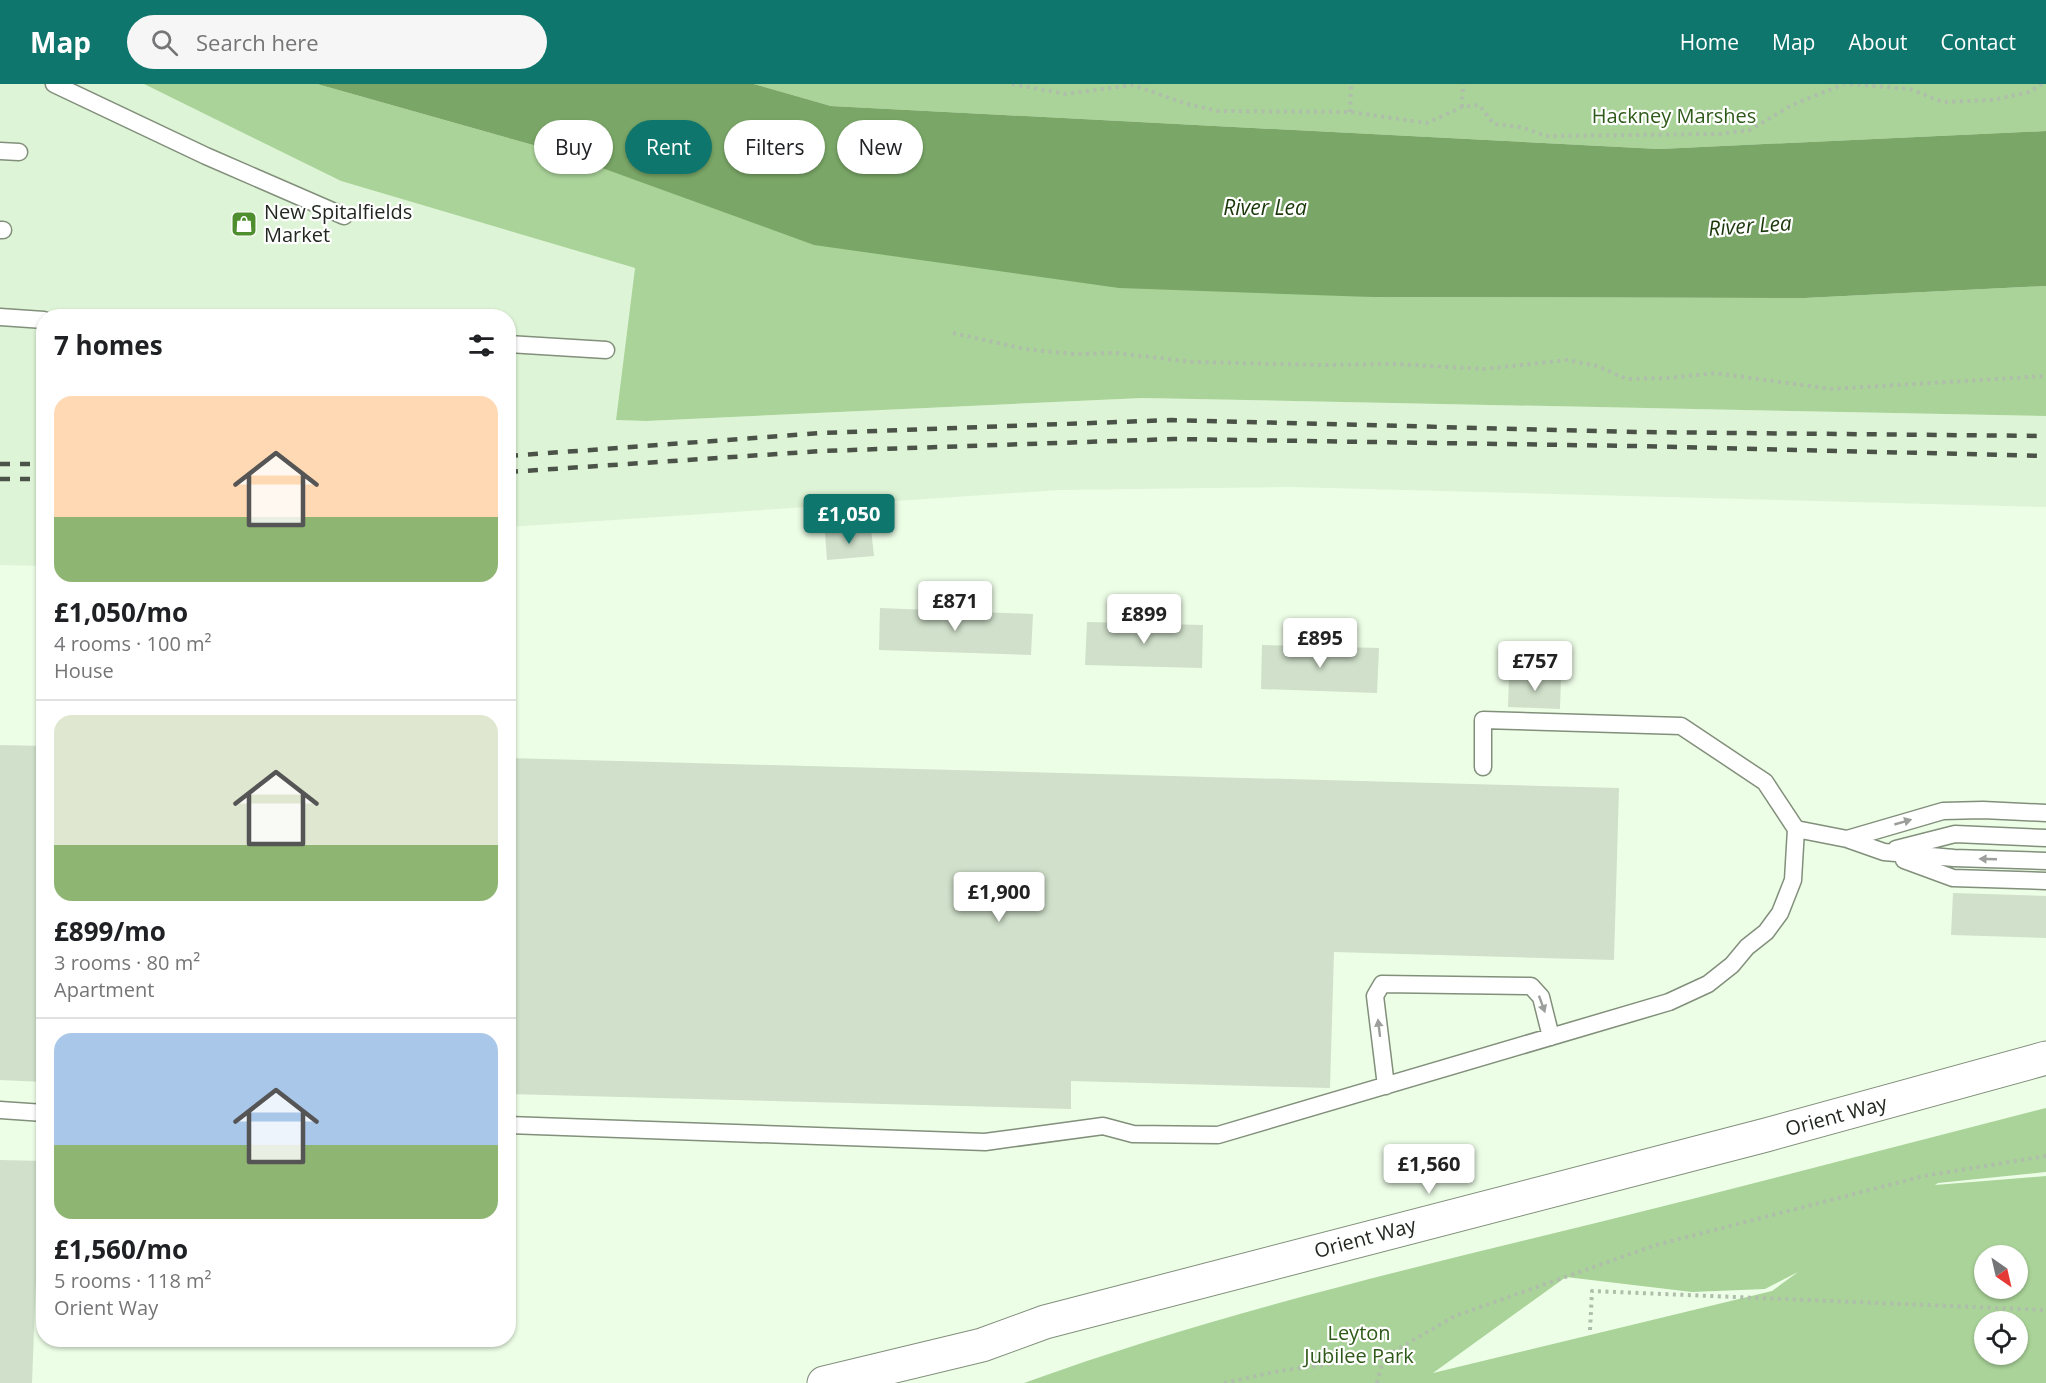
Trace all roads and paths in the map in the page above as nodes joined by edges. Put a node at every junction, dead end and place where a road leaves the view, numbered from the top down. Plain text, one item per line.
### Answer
1 (54, 84) edge
2 (1012, 84) edge
3 (1351, 84) edge
4 (1463, 84) edge
5 (1844, 84) edge
6 (1850, 84) edge
7 (2042, 84) edge
8 (1462, 107) junction
9 (1350, 112) junction
10 (0, 151) edge
11 (19, 152) dead end
12 (344, 216) dead end
13 (0, 317) edge
14 (36, 319) edge
15 (953, 333) dead end
16 (516, 344) edge
17 (606, 350) dead end
18 (2046, 376) edge
19 (1483, 767) dead end
20 (2046, 813) edge
21 (1796, 829) junction
22 (2046, 838) edge
23 (1847, 839) junction
24 (1884, 852) junction
25 (2046, 861) edge
26 (2046, 881) edge
27 (1551, 1037) junction
28 (2046, 1058) edge
29 (1386, 1086) junction
30 (0, 1110) edge
31 (36, 1112) edge
32 (516, 1125) edge
33 (2046, 1156) edge
34 (2046, 1310) edge
35 (1590, 1330) dead end
36 (1384, 1357) junction
37 (824, 1383) edge
38 (1224, 1383) edge
39 (1377, 1383) edge

1 - 12 lane
2 - 9 path
3 - 9 path
4 - 8 path
5 - 8 path
6 - 7 path
8 - 9 path
10 - 11 lane
13 - 14 lane
15 - 18 path
16 - 17 lane
19 - 21 lane
23 -> 20 lane
21 - 23 lane
21 - 27 lane
22 - 24 lane
23 - 24 lane
25 -> 24 lane
24 - 26 lane
27 - 29 lane
29 -> 27 lane
28 - 37 street, Orient Way
29 - 32 lane
30 - 31 lane
33 - 36 path
34 - 35 path
36 - 38 path
36 - 39 path

